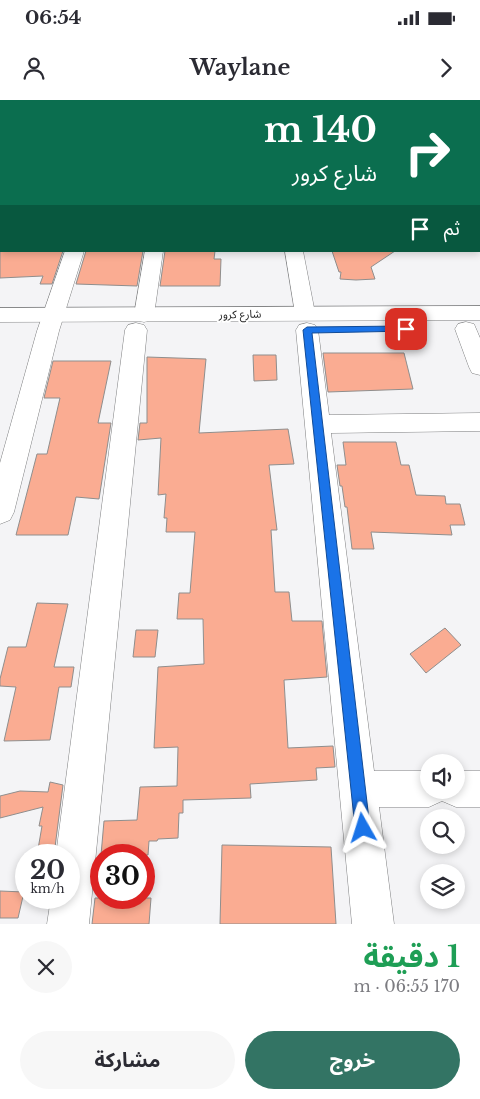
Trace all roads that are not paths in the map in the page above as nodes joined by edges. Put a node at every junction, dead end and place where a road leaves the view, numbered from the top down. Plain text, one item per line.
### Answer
1 (76, 252) edge
2 (154, 252) edge
3 (294, 252) edge
4 (0, 315) edge
5 (306, 322) junction
6 (51, 323) junction
7 (140, 323) junction
8 (475, 324) edge
9 (0, 331) edge
10 (480, 367) edge
11 (480, 422) edge
12 (318, 424) junction
13 (0, 512) edge
14 (358, 789) junction
15 (420, 789) edge
16 (465, 789) edge
17 (480, 789) edge
18 (68, 924) edge
19 (373, 924) edge

1 - 6 street
2 - 7 street
3 - 5 street
4 - 6 street, شارع كرور
5 - 7 street, شارع كرور
5 - 8 street, شارع كرور
5 - 12 street
6 - 7 street, شارع كرور
6 - 9 street, شارع كرور
6 - 13 street
7 - 18 street
8 - 10 street
11 - 12 street
12 - 14 street
14 - 15 street
14 - 19 street
16 - 17 street

